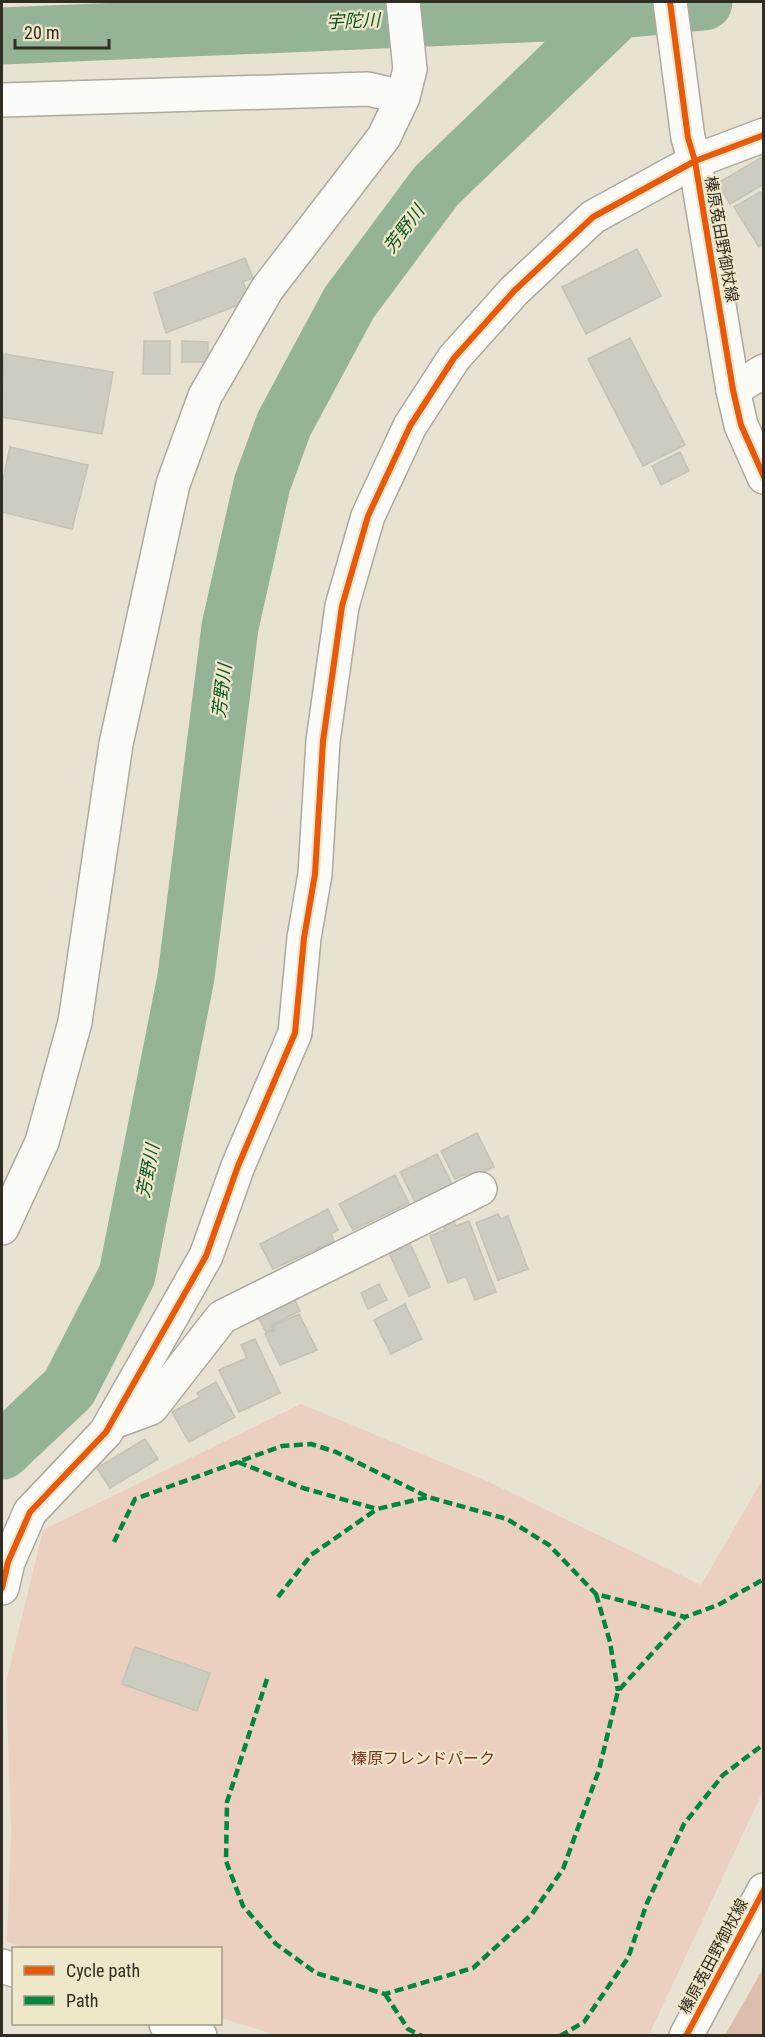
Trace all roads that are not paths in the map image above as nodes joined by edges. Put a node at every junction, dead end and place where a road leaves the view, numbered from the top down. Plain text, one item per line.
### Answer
1 (403, 2) edge
2 (670, 2) edge
3 (406, 83) junction
4 (2, 99) edge
5 (764, 135) edge
6 (691, 150) junction
7 (764, 371) edge
8 (733, 390) junction
9 (764, 477) edge
10 (480, 1189) dead end
11 (2, 1228) edge
12 (112, 1422) junction
13 (4, 1567) edge
14 (764, 1890) edge
15 (169, 2025) edge
16 (200, 2036) edge
17 (686, 2036) edge

1 - 3 street
2 - 6 street, 榛原菟田野御杖線
3 - 4 street
3 - 11 street
5 - 6 street
6 - 8 street, 榛原菟田野御杖線
6 - 12 street
7 - 8 street
8 - 9 street, 榛原菟田野御杖線
10 - 12 street
12 - 13 street
14 - 17 street, 榛原菟田野御杖線
15 - 16 street

